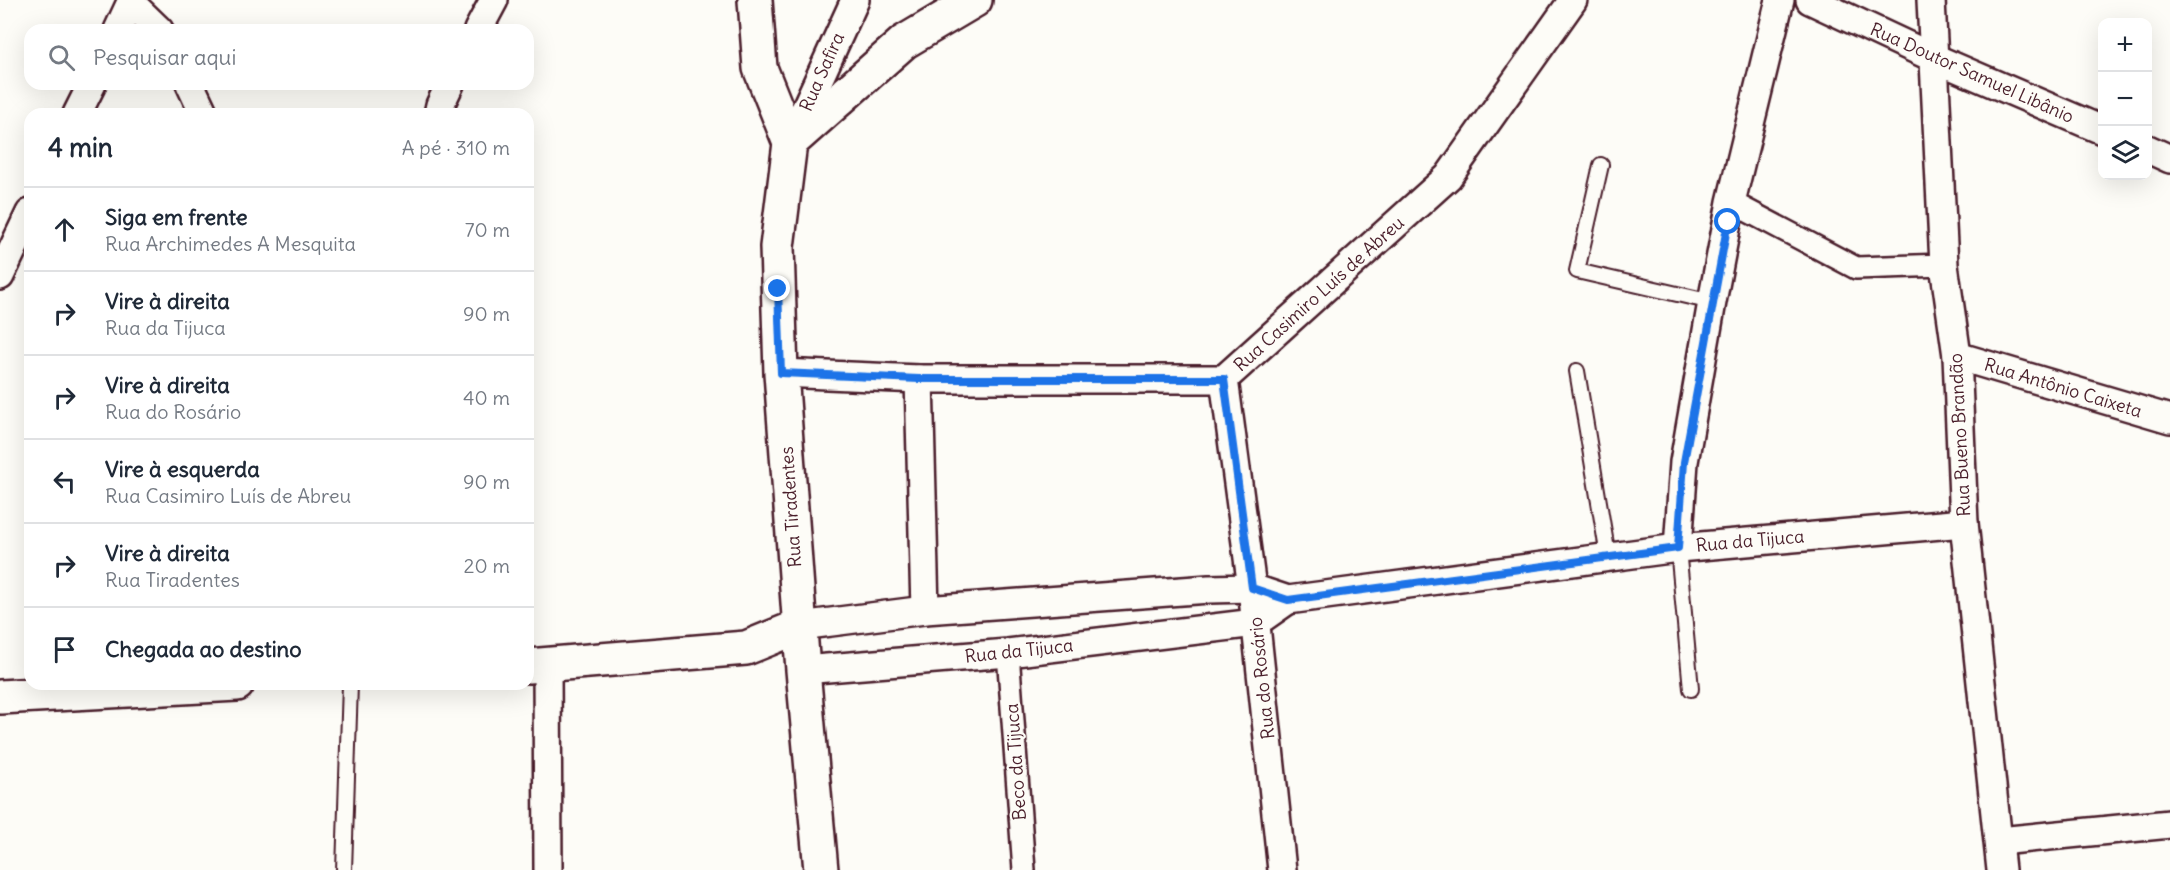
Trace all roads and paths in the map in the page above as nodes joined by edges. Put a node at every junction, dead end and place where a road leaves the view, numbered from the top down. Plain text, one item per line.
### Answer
1 (494, 0) edge
2 (755, 0) edge
3 (855, 0) edge
4 (975, 0) edge
5 (1573, 0) edge
6 (1780, 0) edge
7 (1810, 0) edge
8 (1931, 0) edge
9 (132, 1) edge
10 (121, 24) edge
11 (153, 24) edge
12 (481, 24) edge
13 (1934, 58) junction
14 (89, 90) edge
15 (193, 90) edge
16 (447, 90) edge
17 (80, 108) edge
18 (201, 108) edge
19 (439, 108) edge
20 (2098, 128) edge
21 (790, 143) junction
22 (2152, 151) edge
23 (2170, 159) edge
24 (1601, 165) dead end
25 (1731, 202) junction
26 (24, 226) edge
27 (1944, 265) junction
28 (0, 276) edge
29 (1712, 302) junction
30 (1957, 356) junction
31 (1577, 371) dead end
32 (781, 373) junction
33 (919, 379) junction
34 (1224, 379) junction
35 (2170, 419) edge
36 (1964, 523) junction
37 (1678, 548) junction
38 (1608, 556) junction
39 (1252, 588) junction
40 (1288, 600) junction
41 (925, 610) junction
42 (1256, 623) junction
43 (800, 626) junction
44 (746, 648) junction
45 (1008, 653) junction
46 (538, 666) edge
47 (803, 670) junction
48 (1691, 689) dead end
49 (115, 690) edge
50 (350, 690) edge
51 (0, 697) edge
52 (2170, 824) edge
53 (1999, 841) junction
54 (344, 870) edge
55 (548, 870) edge
56 (821, 870) edge
57 (1024, 870) edge
58 (1282, 870) edge
59 (2001, 870) edge

1 - 12 street
2 - 21 street
3 - 21 street, Rua Safira
4 - 21 street
5 - 34 street, Rua Casimiro Luís de Abreu
6 - 25 street
7 - 13 street, Rua Doutor Samuel Libânio
8 - 13 street, Rua Bueno Brandão
9 - 10 street
9 - 11 street
13 - 20 street, Rua Doutor Samuel Libânio
13 - 27 street, Rua Bueno Brandão
14 - 17 street
15 - 18 street
16 - 19 street
21 - 32 street, Rua Tiradentes
22 - 23 street
24 - 29 lane
25 - 27 street
25 - 29 street
26 - 28 street
27 - 30 street, Rua Bueno Brandão
29 - 37 street
30 - 35 street, Rua Antônio Caixeta
30 - 36 street, Rua Bueno Brandão
31 - 38 lane
32 - 33 street, Rua Casimiro Luís de Abreu
32 - 43 street, Rua Tiradentes
33 - 34 street, Rua Casimiro Luís de Abreu
33 - 41 street
34 - 39 street, Rua do Rosário
36 - 37 street, Rua da Tijuca
36 - 53 street, Rua Bueno Brandão
37 - 38 street, Rua da Tijuca
37 - 48 lane
38 - 40 street, Rua da Tijuca
39 - 40 street, Rua da Tijuca
39 - 41 street, Rua da Tijuca
39 - 42 street, Rua do Rosário
40 - 42 street, Rua da Tijuca
41 - 43 street, Rua da Tijuca
42 - 45 street, Rua da Tijuca
42 - 58 street, Rua do Rosário
43 - 44 street, Rua da Tijuca
43 - 47 street, Rua Tiradentes
44 - 46 street, Rua da Tijuca
44 - 47 street, Rua da Tijuca
45 - 47 street, Rua da Tijuca
45 - 57 street, Beco da Tijuca
46 - 55 street
47 - 56 street, Rua Tiradentes
49 - 51 street
50 - 54 lane
52 - 53 street
53 - 59 street, Rua Bueno Brandão

